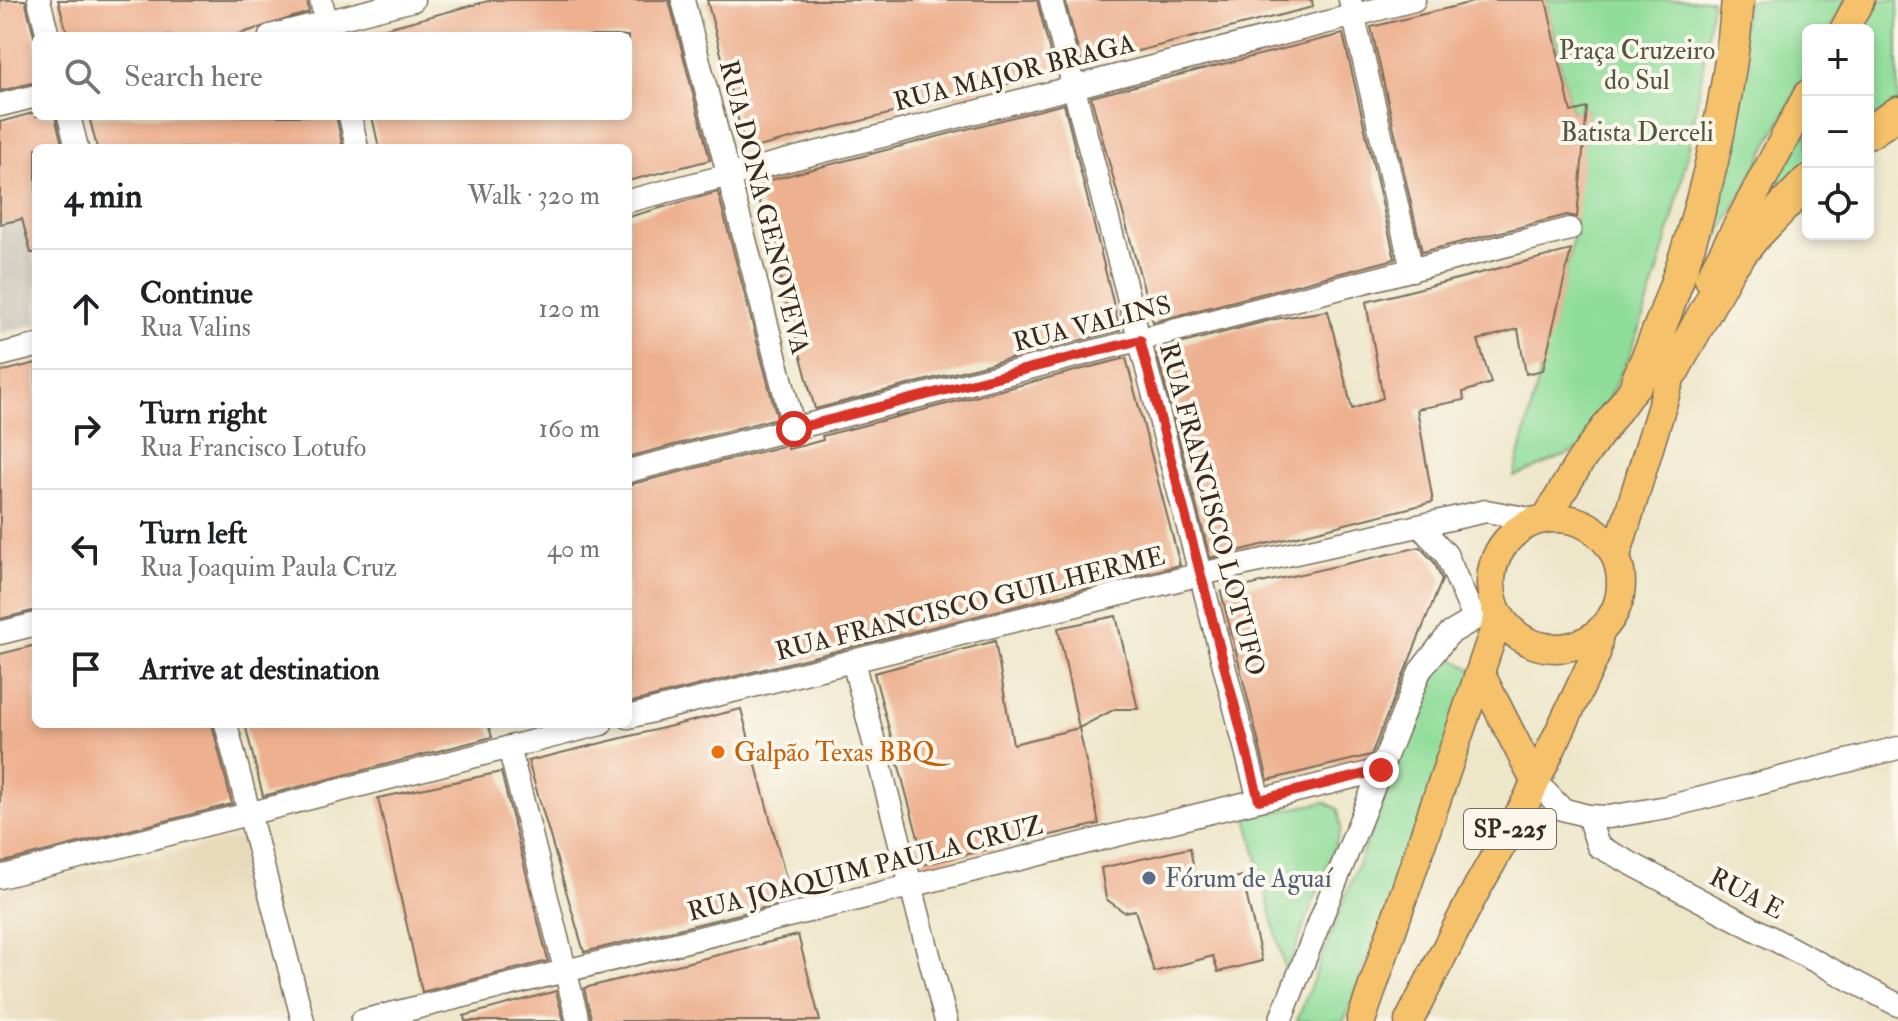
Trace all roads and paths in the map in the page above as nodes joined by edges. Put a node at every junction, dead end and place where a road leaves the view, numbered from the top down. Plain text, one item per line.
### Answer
1 (39, 0) edge
2 (413, 0) edge
3 (683, 0) edge
4 (1051, 0) edge
5 (1414, 0) edge
6 (1738, 0) edge
7 (1860, 0) edge
8 (1352, 8) edge
9 (325, 19) edge
10 (1847, 24) edge
11 (47, 32) edge
12 (283, 32) edge
13 (1072, 85) junction
14 (1807, 96) edge
15 (32, 97) edge
16 (0, 105) edge
17 (1898, 113) edge
18 (70, 120) edge
19 (351, 120) edge
20 (1874, 129) edge
21 (76, 144) edge
22 (356, 144) edge
23 (728, 175) junction
24 (1802, 188) edge
25 (632, 200) edge
26 (1570, 229) dead end
27 (1412, 270) junction
28 (1688, 317) junction
29 (1140, 340) junction
30 (32, 347) edge
31 (0, 355) edge
32 (1674, 369) junction
33 (1637, 382) junction
34 (794, 429) junction
35 (632, 470) edge
36 (1542, 519) junction
37 (1420, 526) junction
38 (1616, 556) junction
39 (1201, 574) junction
40 (1489, 613) junction
41 (32, 625) edge
42 (0, 633) edge
43 (1599, 633) junction
44 (853, 661) junction
45 (1480, 673) junction
46 (632, 716) edge
47 (227, 728) edge
48 (585, 728) edge
49 (509, 747) junction
50 (1898, 748) edge
51 (1381, 770) junction
52 (1535, 781) junction
53 (1259, 800) junction
54 (249, 813) junction
55 (1588, 816) junction
56 (0, 877) edge
57 (911, 885) junction
58 (565, 970) junction
59 (1898, 1005) edge
60 (303, 1021) edge
61 (362, 1021) edge
62 (578, 1021) edge
63 (946, 1021) edge
64 (1280, 1021) edge
65 (1361, 1021) edge
66 (1409, 1021) edge

1 - 11 street
2 - 9 street
3 - 23 street, RUA DONA GENOVEVA
4 - 13 street, RUA FRANCISCO LOTUFO
5 - 8 street, RUA MAJOR BRAGA
6 - 33 highway
7 - 10 main road
8 - 13 street, RUA MAJOR BRAGA
8 - 27 street
9 - 12 street
13 - 23 street, RUA MAJOR BRAGA
13 - 29 street, RUA FRANCISCO LOTUFO
14 - 28 main road
15 - 16 street
17 - 20 highway
18 - 21 street
19 - 22 street
23 - 25 street, RUA MAJOR BRAGA
23 - 34 street, RUA DONA GENOVEVA
24 - 32 highway
26 - 27 street, RUA VALINS
27 - 29 street, RUA VALINS
28 - 32 main road
28 - 33 main road
29 - 34 street, RUA VALINS
29 - 39 street, RUA FRANCISCO LOTUFO
30 - 31 street
32 - 38 main road
33 - 36 main road
34 - 35 street, RUA VALINS
36 - 37 street, RUA FRANCISCO GUILHERME
36 - 38 main road
36 - 40 main road
37 - 39 street, RUA FRANCISCO GUILHERME
37 - 40 street
38 - 43 main road
39 - 44 street, RUA FRANCISCO GUILHERME
39 - 53 street, RUA FRANCISCO LOTUFO
40 - 43 main road
40 - 45 main road, SP-225
40 - 51 street
41 - 42 street
43 - 52 main road, SP-225
44 - 46 street, RUA FRANCISCO GUILHERME
44 - 57 street
45 - 52 main road
45 - 65 main road, SP-225
47 - 54 street
48 - 49 street
49 - 54 street
49 - 58 street
50 - 55 street
51 - 53 street, RUA JOAQUIM PAULA CRUZ
51 - 64 street
52 - 55 street
52 - 66 main road, SP-225
53 - 57 street, RUA JOAQUIM PAULA CRUZ
54 - 56 street
54 - 60 street
55 - 59 street, RUA E
57 - 58 street, RUA JOAQUIM PAULA CRUZ
57 - 63 street
58 - 61 street, RUA JOAQUIM PAULA CRUZ
58 - 62 street

